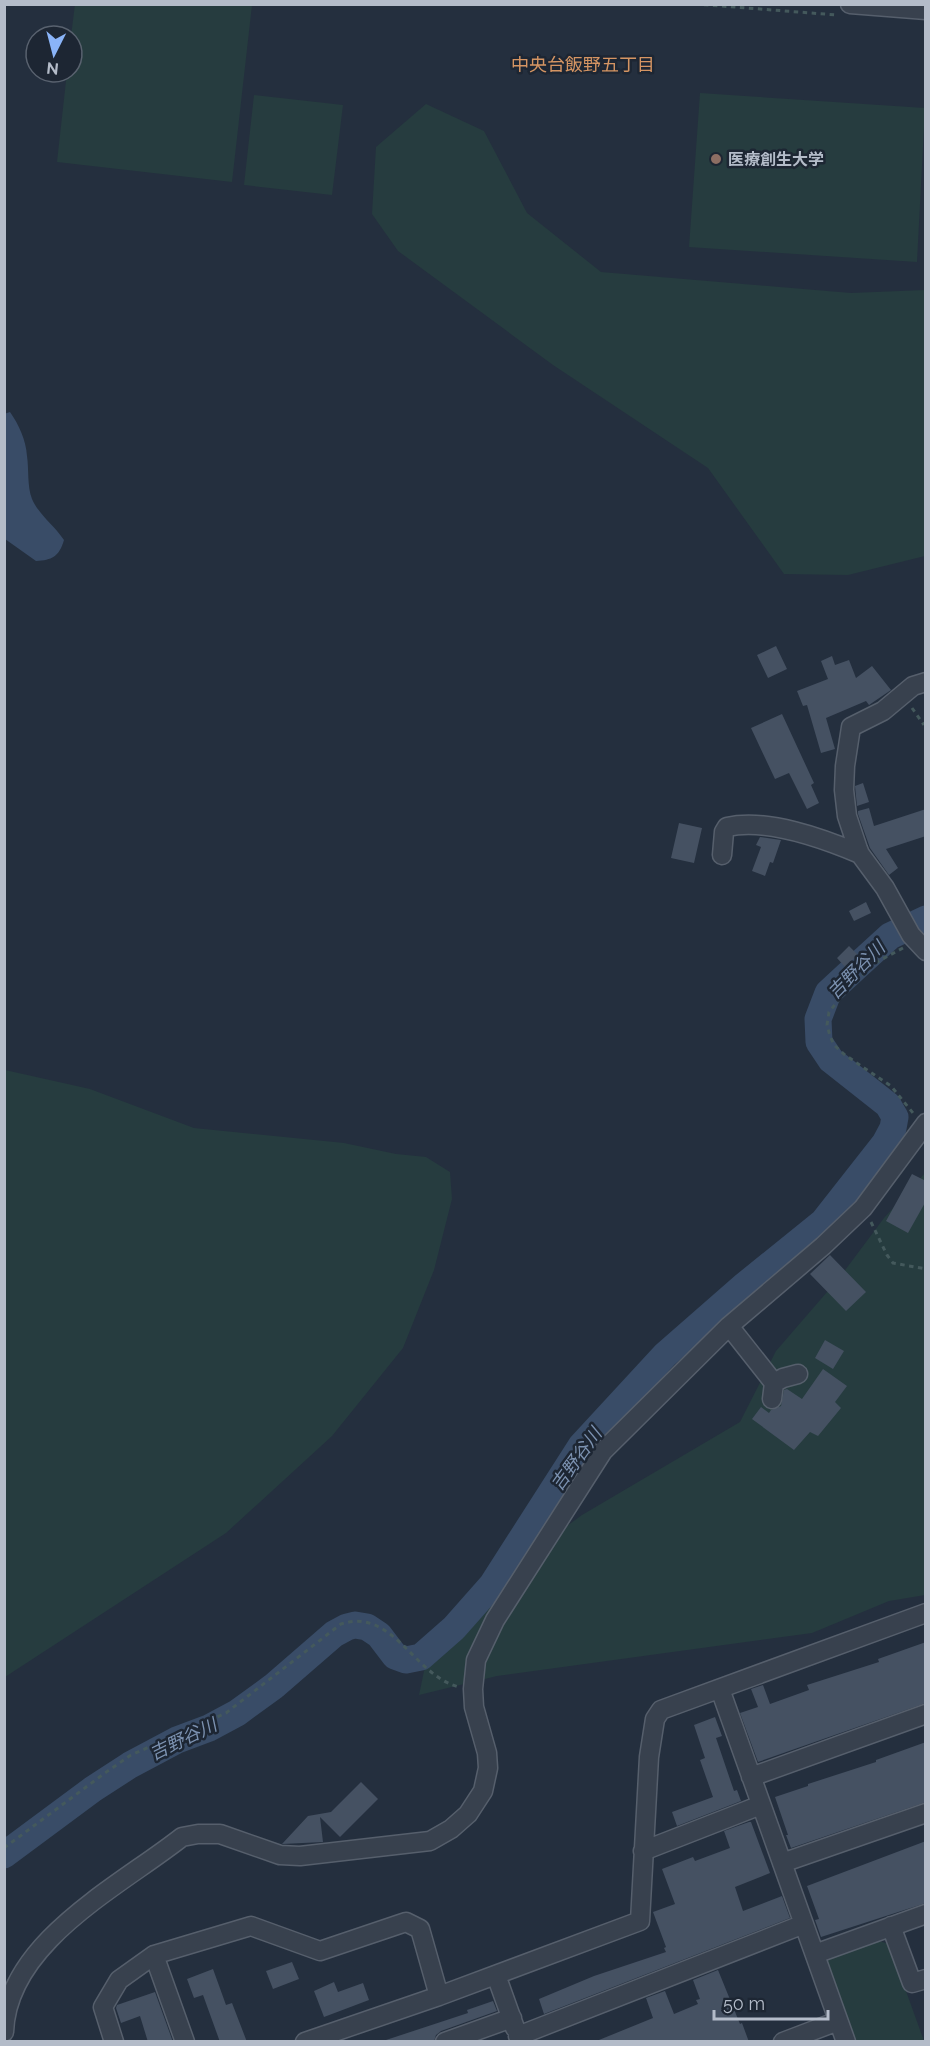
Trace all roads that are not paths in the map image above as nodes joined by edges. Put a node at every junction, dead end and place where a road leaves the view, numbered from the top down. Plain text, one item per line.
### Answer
1 (848, 10) edge
2 (926, 10) edge
3 (926, 682) edge
4 (860, 854) junction
5 (722, 855) dead end
6 (915, 937) edge
7 (923, 1125) edge
8 (729, 1326) junction
9 (798, 1374) dead end
10 (926, 1613) edge
11 (720, 1689) junction
12 (926, 1714) edge
13 (751, 1777) junction
14 (761, 1805) junction
15 (926, 1813) edge
16 (643, 1851) junction
17 (782, 1863) junction
18 (926, 1914) edge
19 (804, 1924) junction
20 (891, 1926) junction
21 (814, 1954) junction
22 (154, 1955) junction
23 (496, 1975) junction
24 (926, 1979) edge
25 (439, 1996) junction
26 (512, 2018) junction
27 (838, 2021) junction
28 (4, 2032) edge
29 (519, 2039) edge
30 (114, 2042) edge
31 (185, 2042) edge
32 (305, 2042) edge
33 (445, 2042) edge
34 (783, 2042) edge
35 (846, 2042) edge

1 - 2 street
3 - 4 street
4 - 5 street
4 - 6 street
7 - 8 street
8 - 9 street
8 - 28 street
10 - 11 street
11 - 13 street
11 - 16 street
12 - 13 street
13 - 14 street
14 - 16 street
14 - 17 street
15 - 17 street
16 - 23 street
17 - 19 street
18 - 20 street
19 - 21 street
19 - 29 street
20 - 21 street
20 - 24 street
21 - 27 street
22 - 25 street
22 - 30 street
22 - 31 street
23 - 25 street
23 - 26 street
25 - 32 street
26 - 29 street
26 - 33 street
27 - 34 street
27 - 35 street

